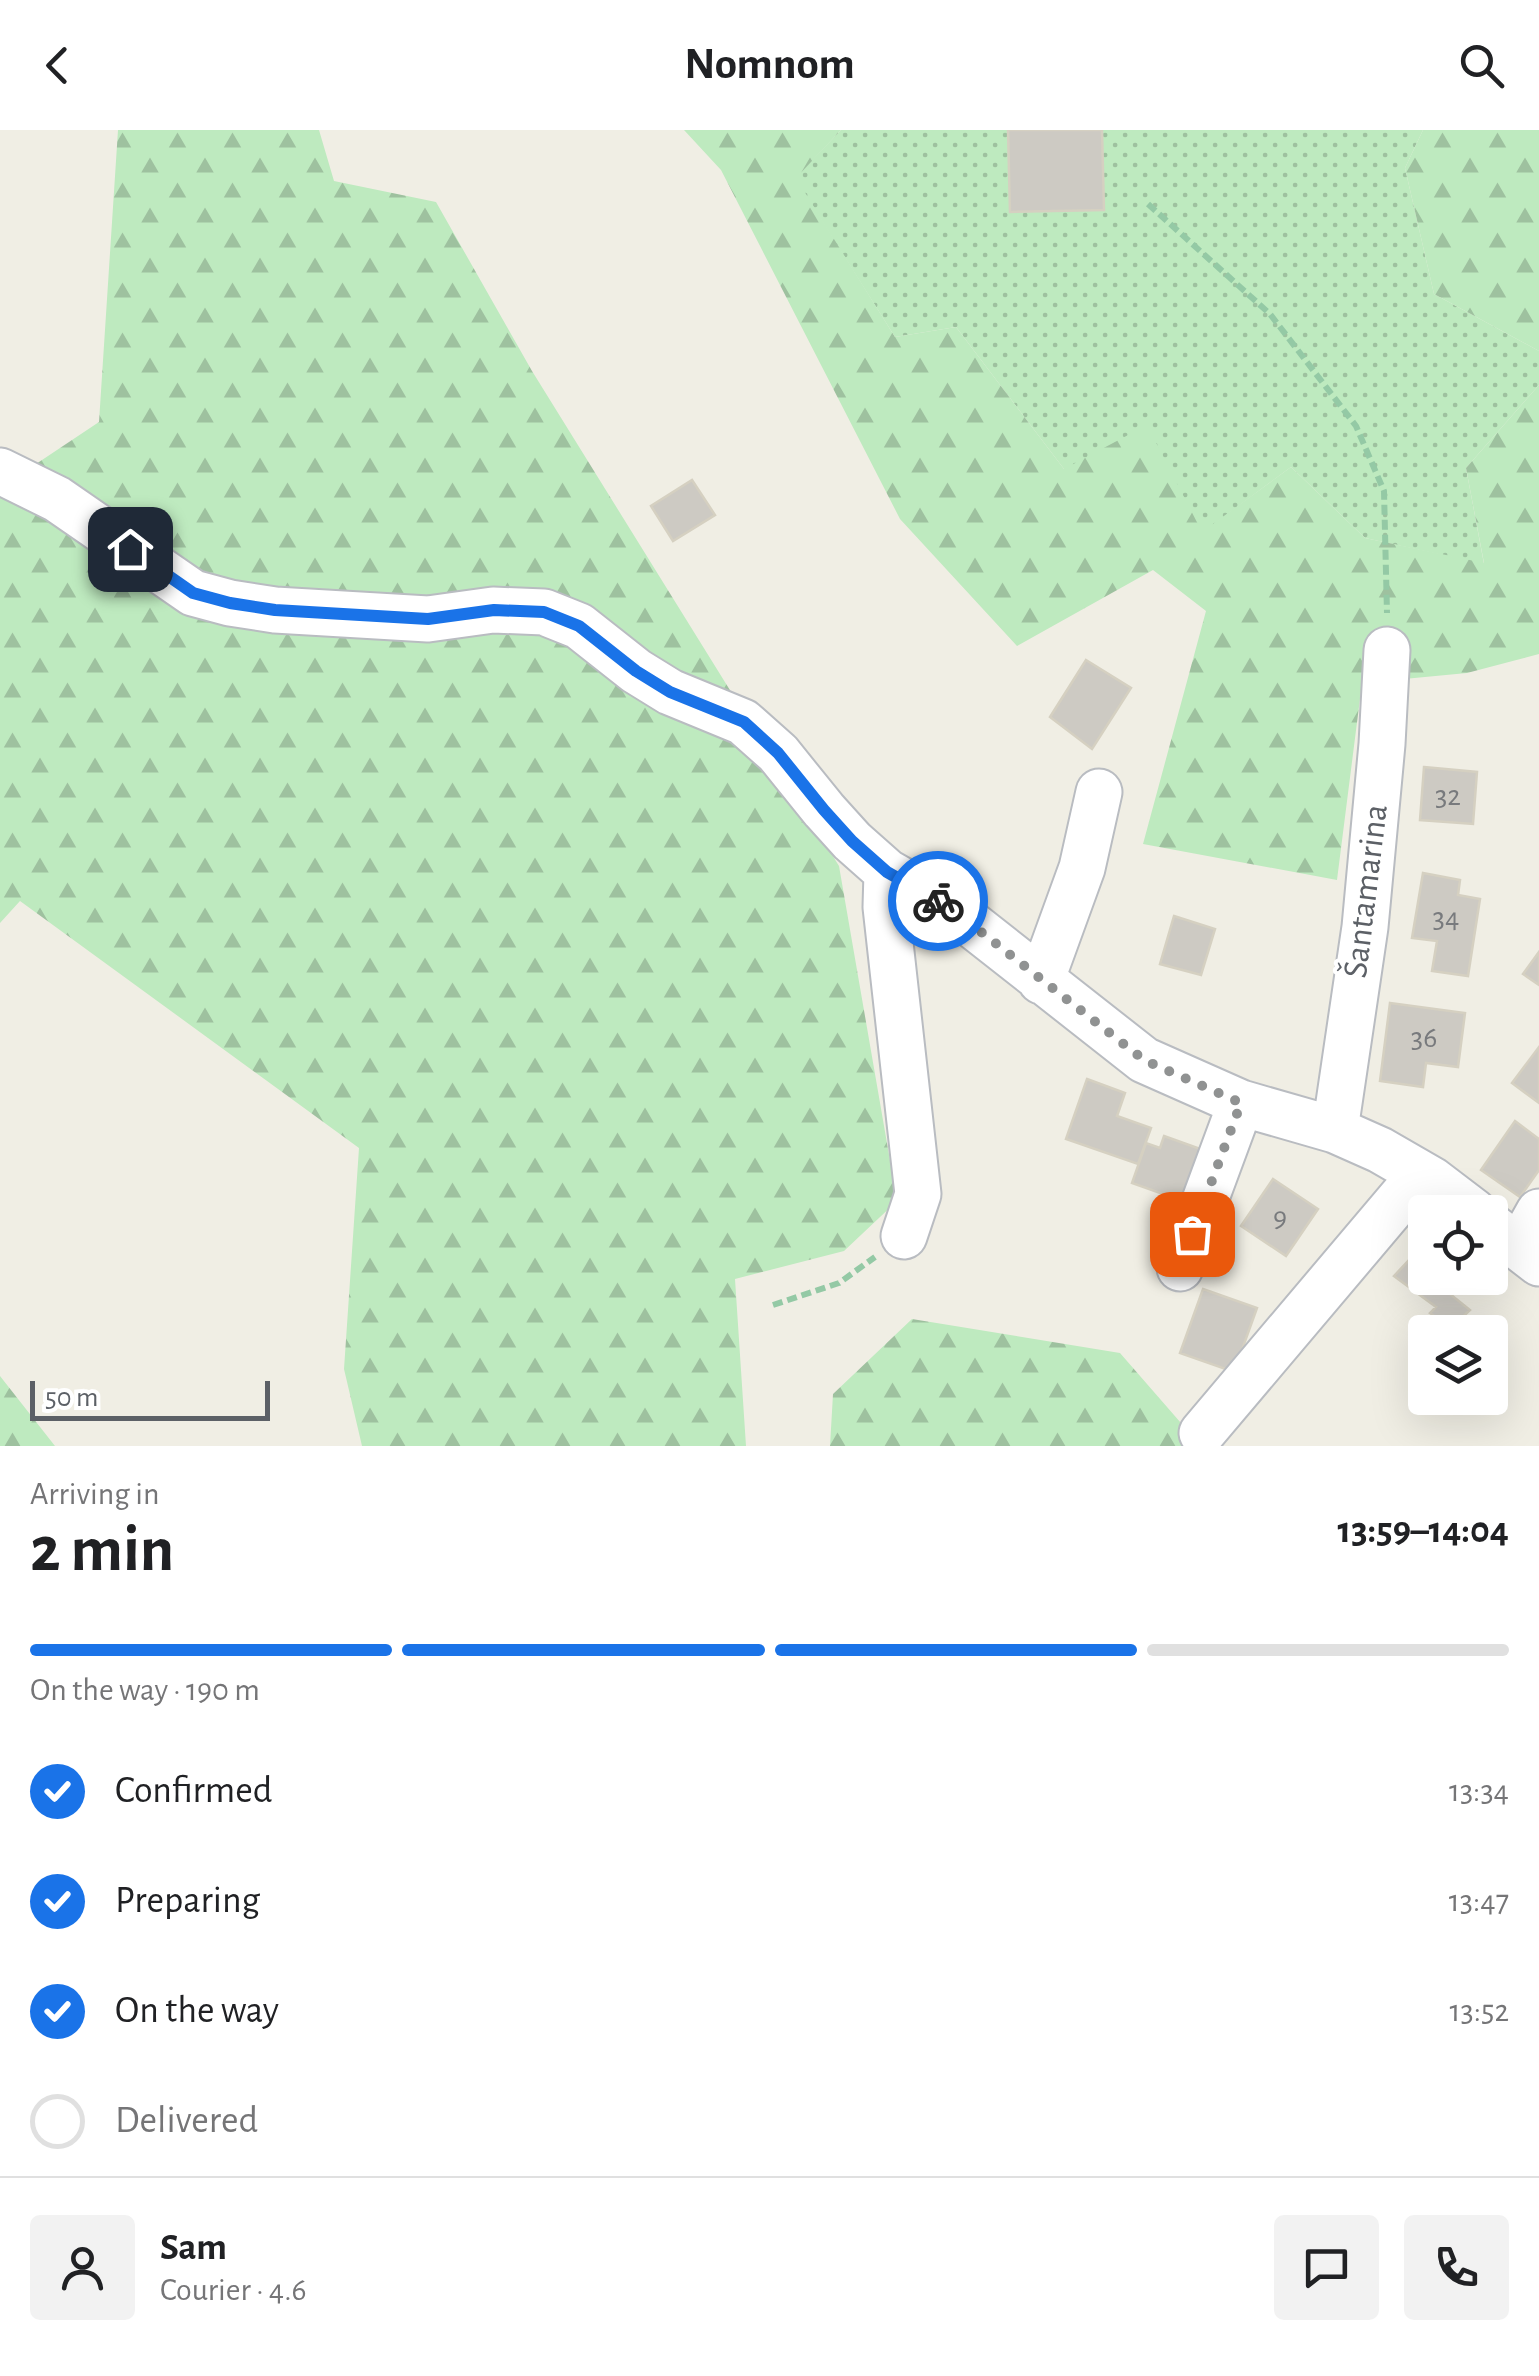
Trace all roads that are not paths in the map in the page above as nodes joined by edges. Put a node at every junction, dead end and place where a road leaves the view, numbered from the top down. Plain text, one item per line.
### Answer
1 (0, 471) edge
2 (1387, 650) road end
3 (1098, 792) dead end
4 (887, 872) junction
5 (1042, 980) junction
6 (1241, 1103) junction
7 (1335, 1130) junction
8 (1421, 1174) junction
9 (1450, 1195) edge
10 (904, 1236) road end
11 (1180, 1268) dead end
12 (1202, 1433) dead end

1 - 4 street
2 - 7 street, Šantamarina
3 - 5 street
4 - 5 street
4 - 10 street
5 - 6 street
6 - 7 street
6 - 11 street
7 - 8 street
8 - 9 street
8 - 12 street

